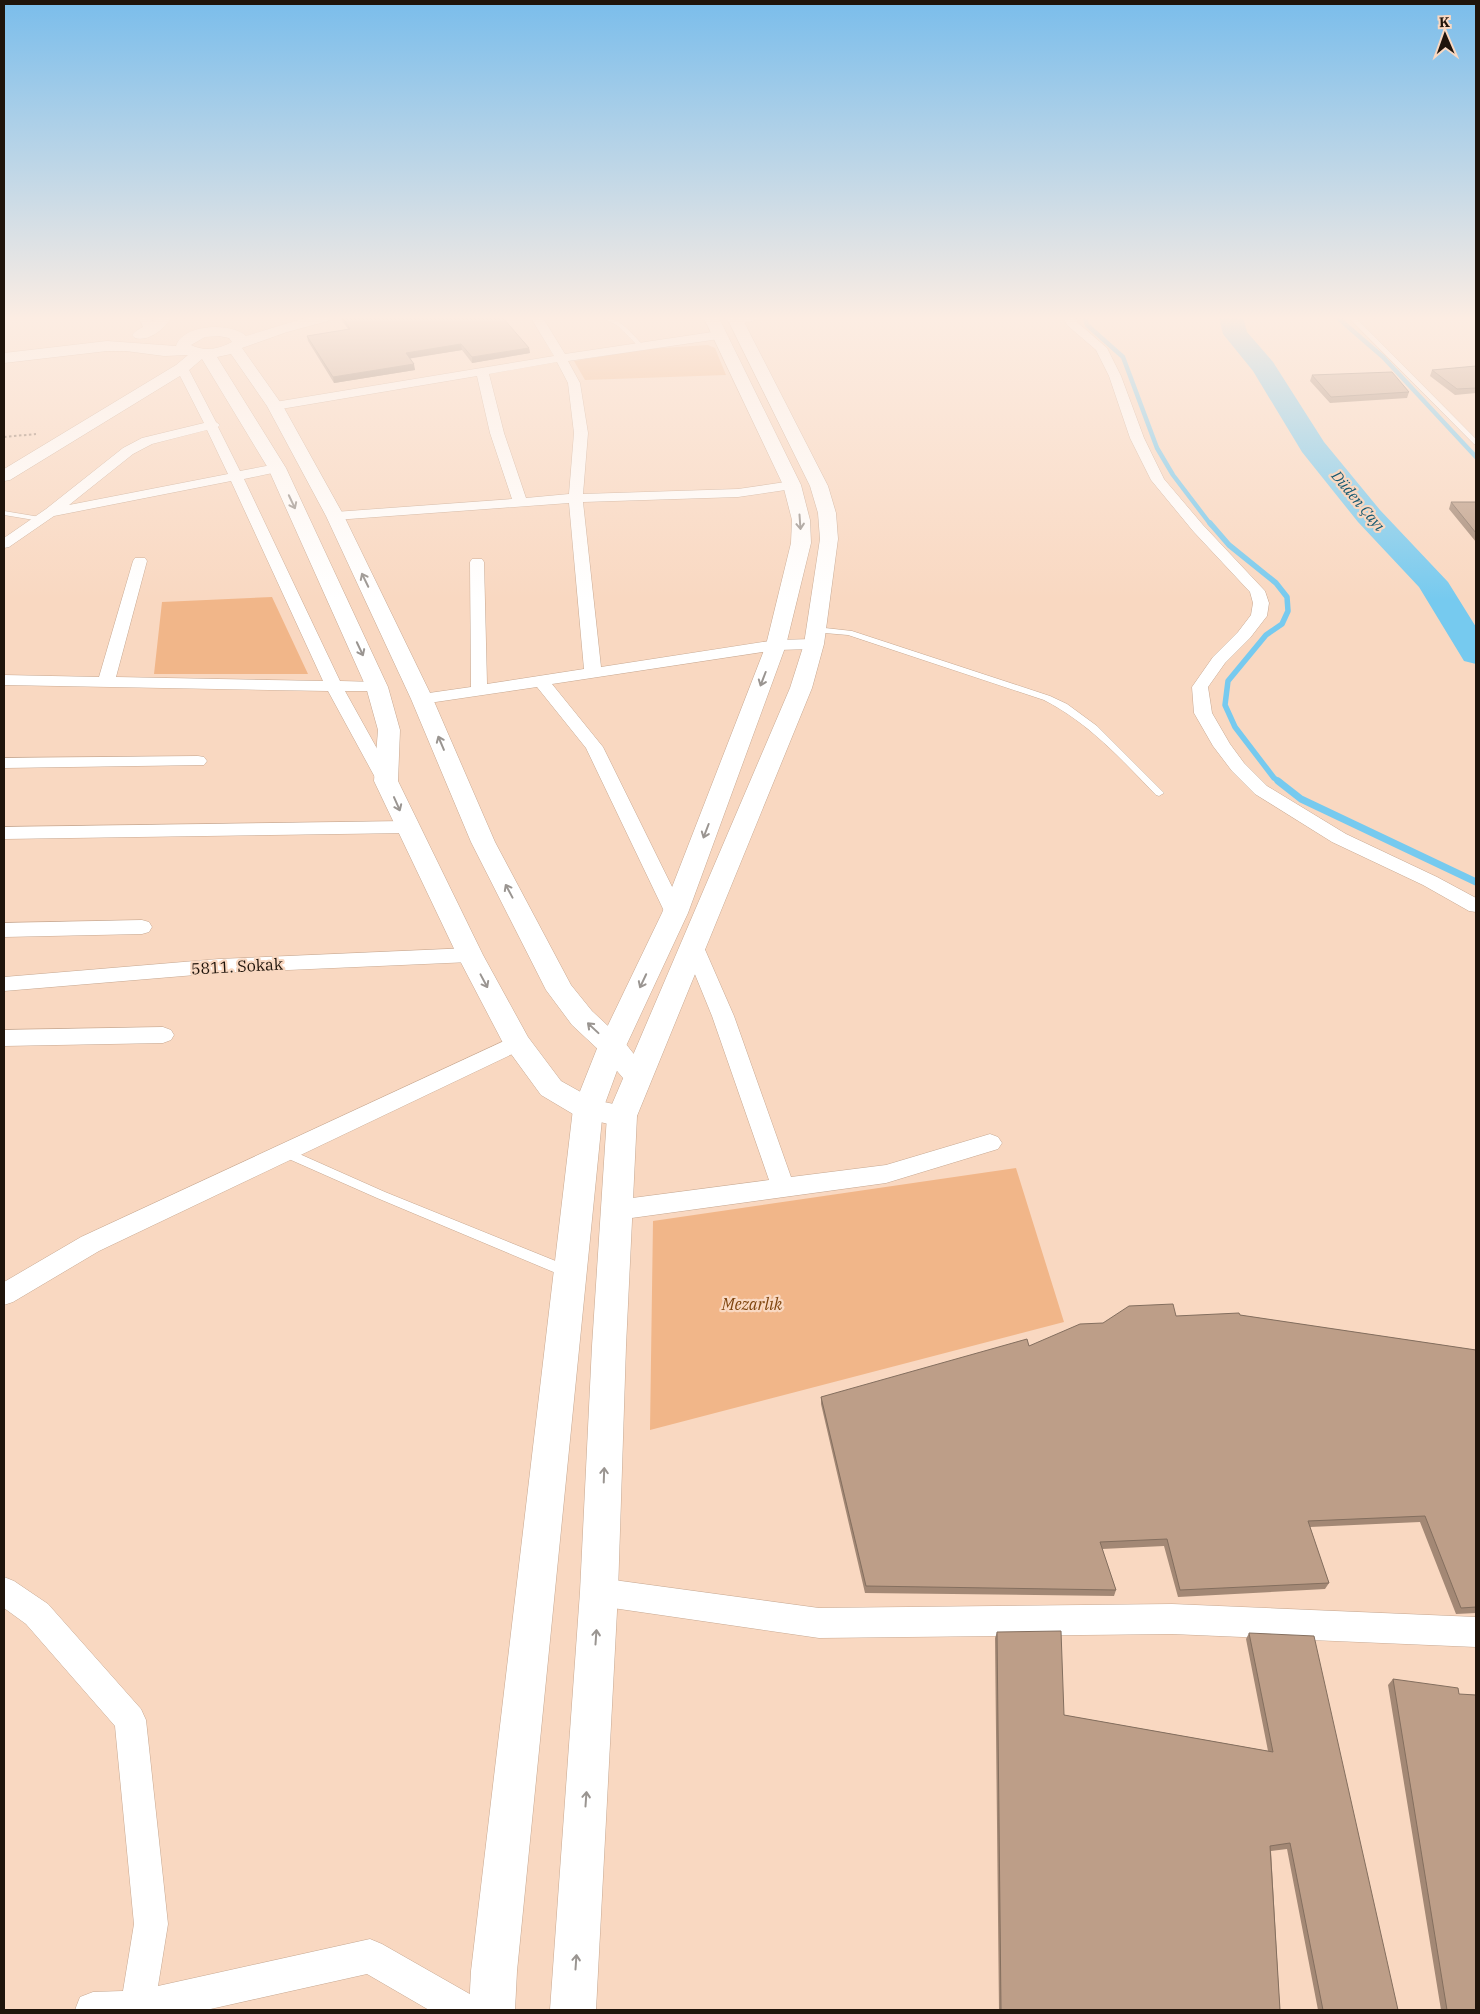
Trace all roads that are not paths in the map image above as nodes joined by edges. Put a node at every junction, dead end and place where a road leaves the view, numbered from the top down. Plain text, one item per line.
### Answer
1 (80, 412) edge
2 (110, 412) edge
3 (205, 412) edge
4 (239, 412) edge
5 (278, 412) edge
6 (492, 412) edge
7 (579, 412) edge
8 (764, 412) edge
9 (778, 412) edge
10 (1128, 412) edge
11 (1445, 412) edge
12 (212, 425) junction
13 (1476, 443) edge
14 (20, 448) dead end
15 (277, 468) junction
16 (4, 476) edge
17 (235, 476) junction
18 (792, 485) junction
19 (576, 498) junction
20 (520, 502) junction
21 (4, 513) edge
22 (45, 516) junction
23 (334, 516) junction
24 (4, 544) edge
25 (140, 561) dead end
26 (477, 562) dead end
27 (815, 637) junction
28 (776, 644) junction
29 (593, 672) junction
30 (4, 680) edge
31 (541, 680) junction
32 (106, 682) junction
33 (334, 686) junction
34 (377, 687) junction
35 (479, 690) junction
36 (422, 699) junction
37 (198, 761) dead end
38 (4, 763) edge
39 (386, 781) junction
40 (1159, 793) dead end
41 (407, 828) junction
42 (4, 832) edge
43 (1476, 906) edge
44 (675, 913) junction
45 (142, 927) dead end
46 (4, 930) edge
47 (693, 945) junction
48 (470, 955) junction
49 (4, 984) edge
50 (163, 1035) dead end
51 (4, 1038) edge
52 (516, 1043) junction
53 (612, 1046) junction
54 (638, 1077) junction
55 (588, 1109) junction
56 (622, 1116) junction
57 (990, 1143) dead end
58 (286, 1153) junction
59 (783, 1188) junction
60 (617, 1210) junction
61 (570, 1273) junction
62 (4, 1296) edge
63 (4, 1591) edge
64 (599, 1592) junction
65 (1476, 1632) edge
66 (137, 2009) edge
67 (93, 2010) edge
68 (462, 2010) edge
69 (492, 2010) edge
70 (573, 2010) edge

1 - 14 street
2 - 16 street
3 - 12 street
4 - 15 street
5 - 23 street
6 - 20 street
7 - 19 street
8 - 18 street
9 - 27 street
10 - 43 street
11 - 13 lane
12 - 17 street
12 - 22 street
15 - 17 street
15 -> 34 street
17 - 22 street
17 - 33 street
18 - 19 street
18 -> 28 street
19 - 20 street
19 - 29 street
20 - 23 street
21 - 22 lane
22 - 24 street
36 -> 23 street
25 - 32 street
26 - 35 street
27 - 28 street
27 - 40 lane
27 - 47 street
28 - 29 street
28 -> 44 street
29 - 31 street
30 - 32 street
31 - 35 street
31 - 44 street
32 - 33 street
33 - 34 street
33 - 39 street
34 - 39 street
35 - 36 street
53 -> 36 street
37 - 38 street
39 -> 41 street
41 - 42 street
41 - 48 street
44 -> 53 street
45 - 46 street
47 - 54 street
47 - 59 street
48 - 49 street, 5811. Sokak
48 -> 52 street
50 - 51 street
52 - 55 street
52 - 58 street
53 - 54 street
53 - 55 street
54 - 56 street
55 - 56 street
55 - 61 street
56 - 60 street
57 - 59 street
58 - 61 lane
58 - 62 street
59 - 60 street
64 -> 60 street
61 - 69 street
63 - 66 street
64 - 65 street
70 -> 64 street
66 - 67 street
66 - 68 street

